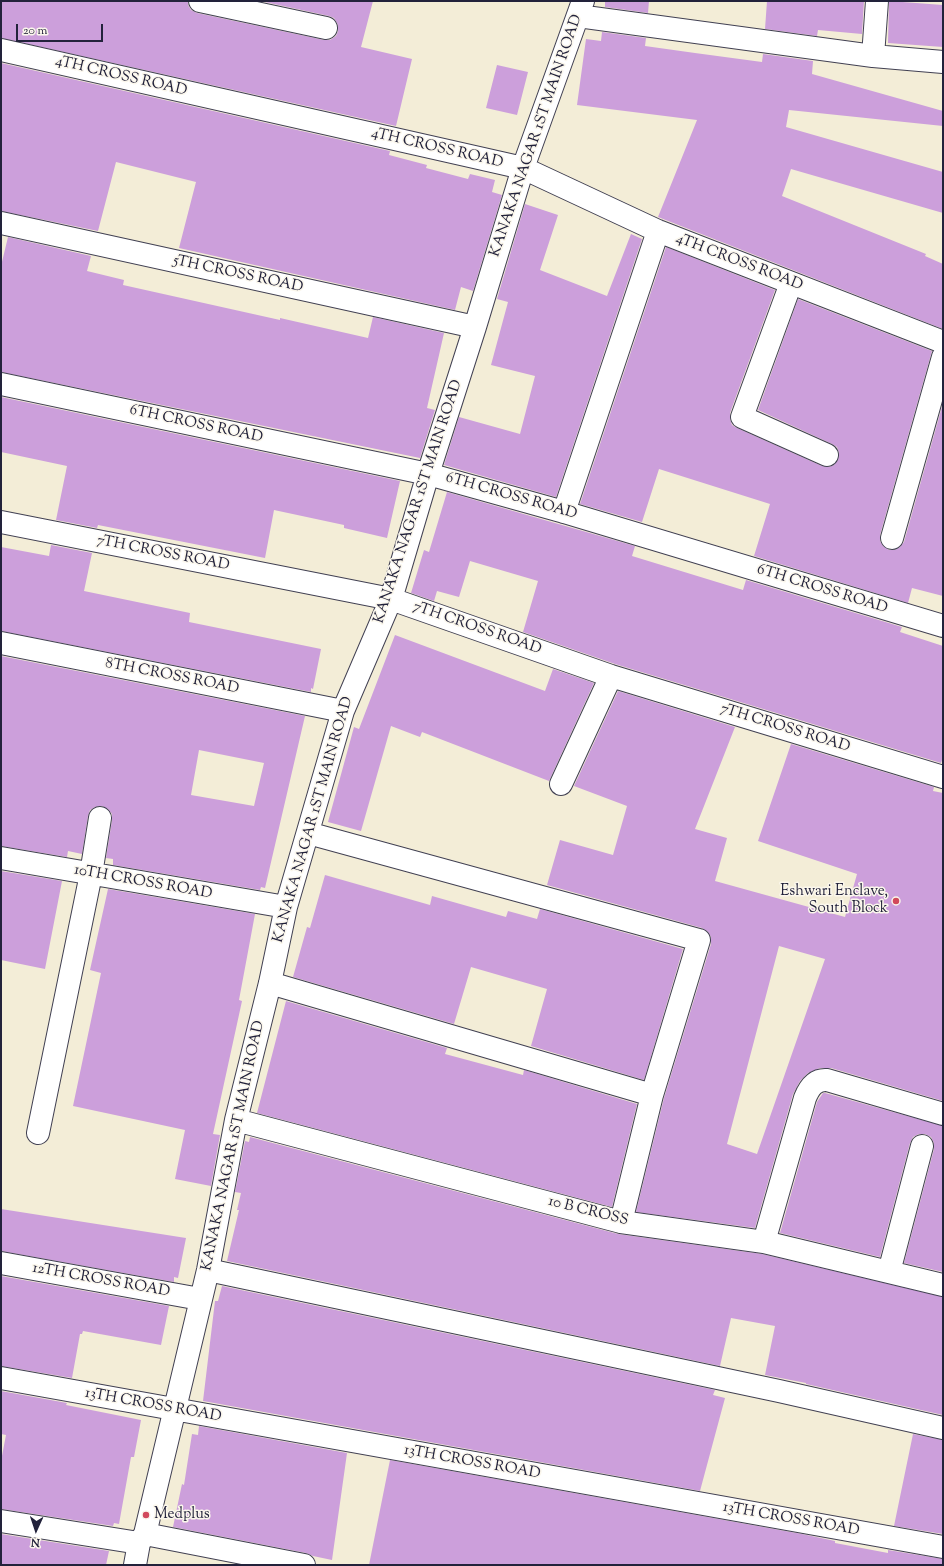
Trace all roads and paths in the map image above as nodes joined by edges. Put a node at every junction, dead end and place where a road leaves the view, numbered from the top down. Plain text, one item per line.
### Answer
1 (200, 1) edge
2 (877, 1) edge
3 (581, 8) edge
4 (326, 28) dead end
5 (1, 50) edge
6 (873, 56) junction
7 (943, 62) edge
8 (523, 168) junction
9 (1, 223) edge
10 (658, 232) junction
11 (791, 283) junction
12 (475, 327) junction
13 (943, 342) edge
14 (943, 357) edge
15 (1, 384) edge
16 (827, 455) dead end
17 (428, 474) junction
18 (564, 512) junction
19 (1, 522) edge
20 (892, 538) dead end
21 (390, 599) junction
22 (943, 626) edge
23 (1, 643) edge
24 (611, 676) junction
25 (343, 711) junction
26 (943, 777) edge
27 (561, 784) dead end
28 (100, 818) dead end
29 (308, 832) junction
30 (1, 858) edge
31 (91, 874) junction
32 (286, 907) junction
33 (270, 983) junction
34 (652, 1095) junction
35 (943, 1114) edge
36 (236, 1120) junction
37 (38, 1133) dead end
38 (922, 1146) dead end
39 (621, 1222) junction
40 (764, 1242) junction
41 (1, 1263) edge
42 (208, 1270) junction
43 (889, 1272) junction
44 (943, 1285) edge
45 (200, 1299) junction
46 (1, 1378) edge
47 (175, 1410) junction
48 (943, 1428) edge
49 (1, 1521) edge
50 (142, 1539) junction
51 (943, 1547) edge
52 (135, 1565) edge
53 (304, 1565) edge

1 - 4 street
2 - 6 street
3 - 6 street
3 - 8 street, KANAKA NAGAR 1ST MAIN ROAD
5 - 8 street, 4TH CROSS ROAD
6 - 7 street
8 - 10 street, 4TH CROSS ROAD
8 - 12 street, KANAKA NAGAR 1ST MAIN ROAD
9 - 12 street, 5TH CROSS ROAD
10 - 11 street, 4TH CROSS ROAD
10 - 18 street
11 - 13 street, 4TH CROSS ROAD
11 - 16 street
12 - 17 street, KANAKA NAGAR 1ST MAIN ROAD
14 - 20 street
15 - 17 street, 6TH CROSS ROAD
17 - 18 street, 6TH CROSS ROAD
17 - 21 street, KANAKA NAGAR 1ST MAIN ROAD
18 - 22 street, 6TH CROSS ROAD
19 - 21 street, 7TH CROSS ROAD
21 - 24 street, 7TH CROSS ROAD
21 - 25 street, KANAKA NAGAR 1ST MAIN ROAD
23 - 25 street, 8TH CROSS ROAD
24 - 26 street, 7TH CROSS ROAD
24 - 27 street
25 - 29 street, KANAKA NAGAR 1ST MAIN ROAD
28 - 31 street
29 - 32 street, KANAKA NAGAR 1ST MAIN ROAD
29 - 34 street
30 - 31 street, 10TH CROSS ROAD
31 - 32 street, 10TH CROSS ROAD
31 - 37 street
32 - 33 street, KANAKA NAGAR 1ST MAIN ROAD
33 - 34 street
33 - 36 street, KANAKA NAGAR 1ST MAIN ROAD
34 - 39 street
35 - 40 street
36 - 39 street, 10 B CROSS
36 - 42 street, KANAKA NAGAR 1ST MAIN ROAD
38 - 43 street
39 - 40 street, 10 B CROSS
40 - 43 street, 10 B CROSS
41 - 45 street, 12TH CROSS ROAD
42 - 45 street, KANAKA NAGAR 1ST MAIN ROAD
42 - 48 street
43 - 44 street, 10 B CROSS
45 - 47 street, KANAKA NAGAR 1ST MAIN ROAD
46 - 47 street, 13TH CROSS ROAD
47 - 50 street, KANAKA NAGAR 1ST MAIN ROAD
47 - 51 street, 13TH CROSS ROAD
49 - 50 street
50 - 52 street, KANAKA NAGAR 1ST MAIN ROAD
50 - 53 street

